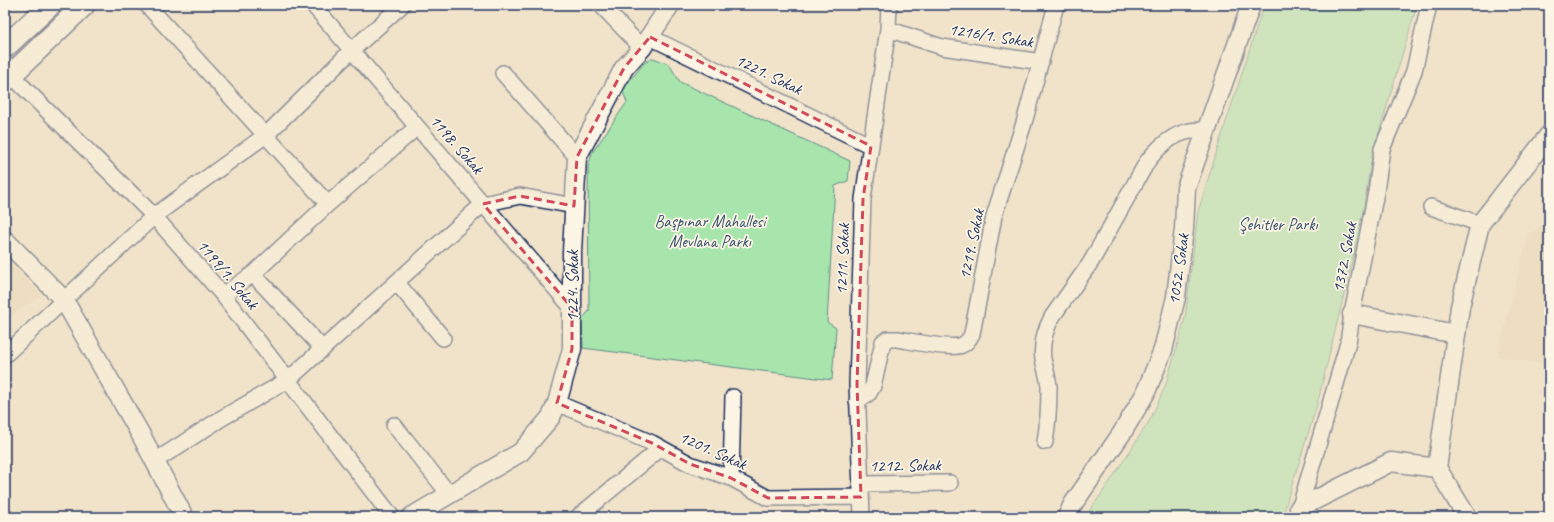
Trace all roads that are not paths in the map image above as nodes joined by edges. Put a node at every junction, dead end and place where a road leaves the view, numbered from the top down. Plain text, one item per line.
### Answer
1 (50, 5) edge
2 (84, 5) edge
3 (147, 5) edge
4 (313, 5) edge
5 (402, 5) edge
6 (601, 5) edge
7 (670, 5) edge
8 (889, 5) edge
9 (1056, 5) edge
10 (1251, 5) edge
11 (1430, 5) edge
12 (888, 29) junction
13 (646, 42) junction
14 (5, 47) edge
15 (352, 50) junction
16 (1041, 62) junction
17 (7, 73) edge
18 (503, 73) dead end
19 (417, 127) junction
20 (1206, 131) junction
21 (266, 135) junction
22 (1549, 135) edge
23 (871, 146) junction
24 (577, 157) junction
25 (328, 204) junction
26 (483, 204) junction
27 (574, 206) junction
28 (1431, 207) dead end
29 (154, 216) junction
30 (1480, 224) junction
31 (5, 240) edge
32 (253, 274) junction
33 (397, 283) junction
34 (223, 295) junction
35 (64, 300) junction
36 (572, 308) junction
37 (1352, 314) junction
38 (1456, 334) junction
39 (443, 338) dead end
40 (323, 349) junction
41 (5, 355) edge
42 (288, 380) junction
43 (733, 397) dead end
44 (857, 401) junction
45 (557, 403) junction
46 (394, 425) dead end
47 (1045, 442) dead end
48 (661, 448) junction
49 (155, 461) junction
50 (1437, 468) junction
51 (731, 478) junction
52 (950, 483) dead end
53 (860, 491) junction
54 (450, 494) junction
55 (1298, 513) edge
56 (184, 517) edge
57 (392, 517) edge
58 (411, 517) edge
59 (578, 517) edge
60 (862, 517) edge
61 (1067, 517) edge
62 (1467, 517) edge

1 - 14 main road
2 - 17 main road
3 - 21 street
4 - 15 street, 1198. Sokak
5 - 15 street
6 - 13 street
7 - 13 street, 1224. Sokak
8 - 12 street, 1211. Sokak
9 - 16 street, 1219. Sokak
10 - 20 street, 1052. Sokak
11 - 37 street, 1372. Sokak
12 - 16 street, 1216/1. Sokak
12 - 23 street, 1211. Sokak
13 - 23 street, 1221. Sokak
13 - 24 street, 1224. Sokak
15 - 19 street, 1198. Sokak
15 - 21 street
16 - 44 street, 1219. Sokak
17 - 29 street, 1199/1. Sokak
18 - 24 street
19 - 25 street
19 - 26 street, 1198. Sokak
20 - 47 street
20 - 61 street, 1052. Sokak
21 - 25 street
21 - 29 street
22 - 30 street
23 - 44 street, 1211. Sokak
24 - 27 street, 1224. Sokak
25 - 32 street
26 - 27 street
26 - 33 street
26 - 36 street, 1198. Sokak
27 - 36 street, 1224. Sokak
28 - 30 street
29 - 34 street, 1199/1. Sokak
29 - 35 street
30 - 38 street
31 - 35 street
32 - 34 street
32 - 40 street
33 - 39 street
33 - 40 street
34 - 42 street, 1199/1. Sokak
35 - 41 street
35 - 49 street
36 - 45 street, 1224. Sokak
37 - 38 street
37 - 55 street, 1372. Sokak
38 - 50 street
40 - 42 street
42 - 49 street
42 - 57 street, 1199/1. Sokak
43 - 51 street
44 - 53 street, 1211. Sokak
45 - 48 street, 1201. Sokak
45 - 54 street, 1224. Sokak
46 - 54 street
48 - 51 street, 1201. Sokak
48 - 59 street
49 - 56 street
50 - 55 street
50 - 62 street
51 - 53 street, 1201. Sokak
52 - 53 street, 1212. Sokak
53 - 60 street, 1211. Sokak
54 - 58 street, 1224. Sokak

